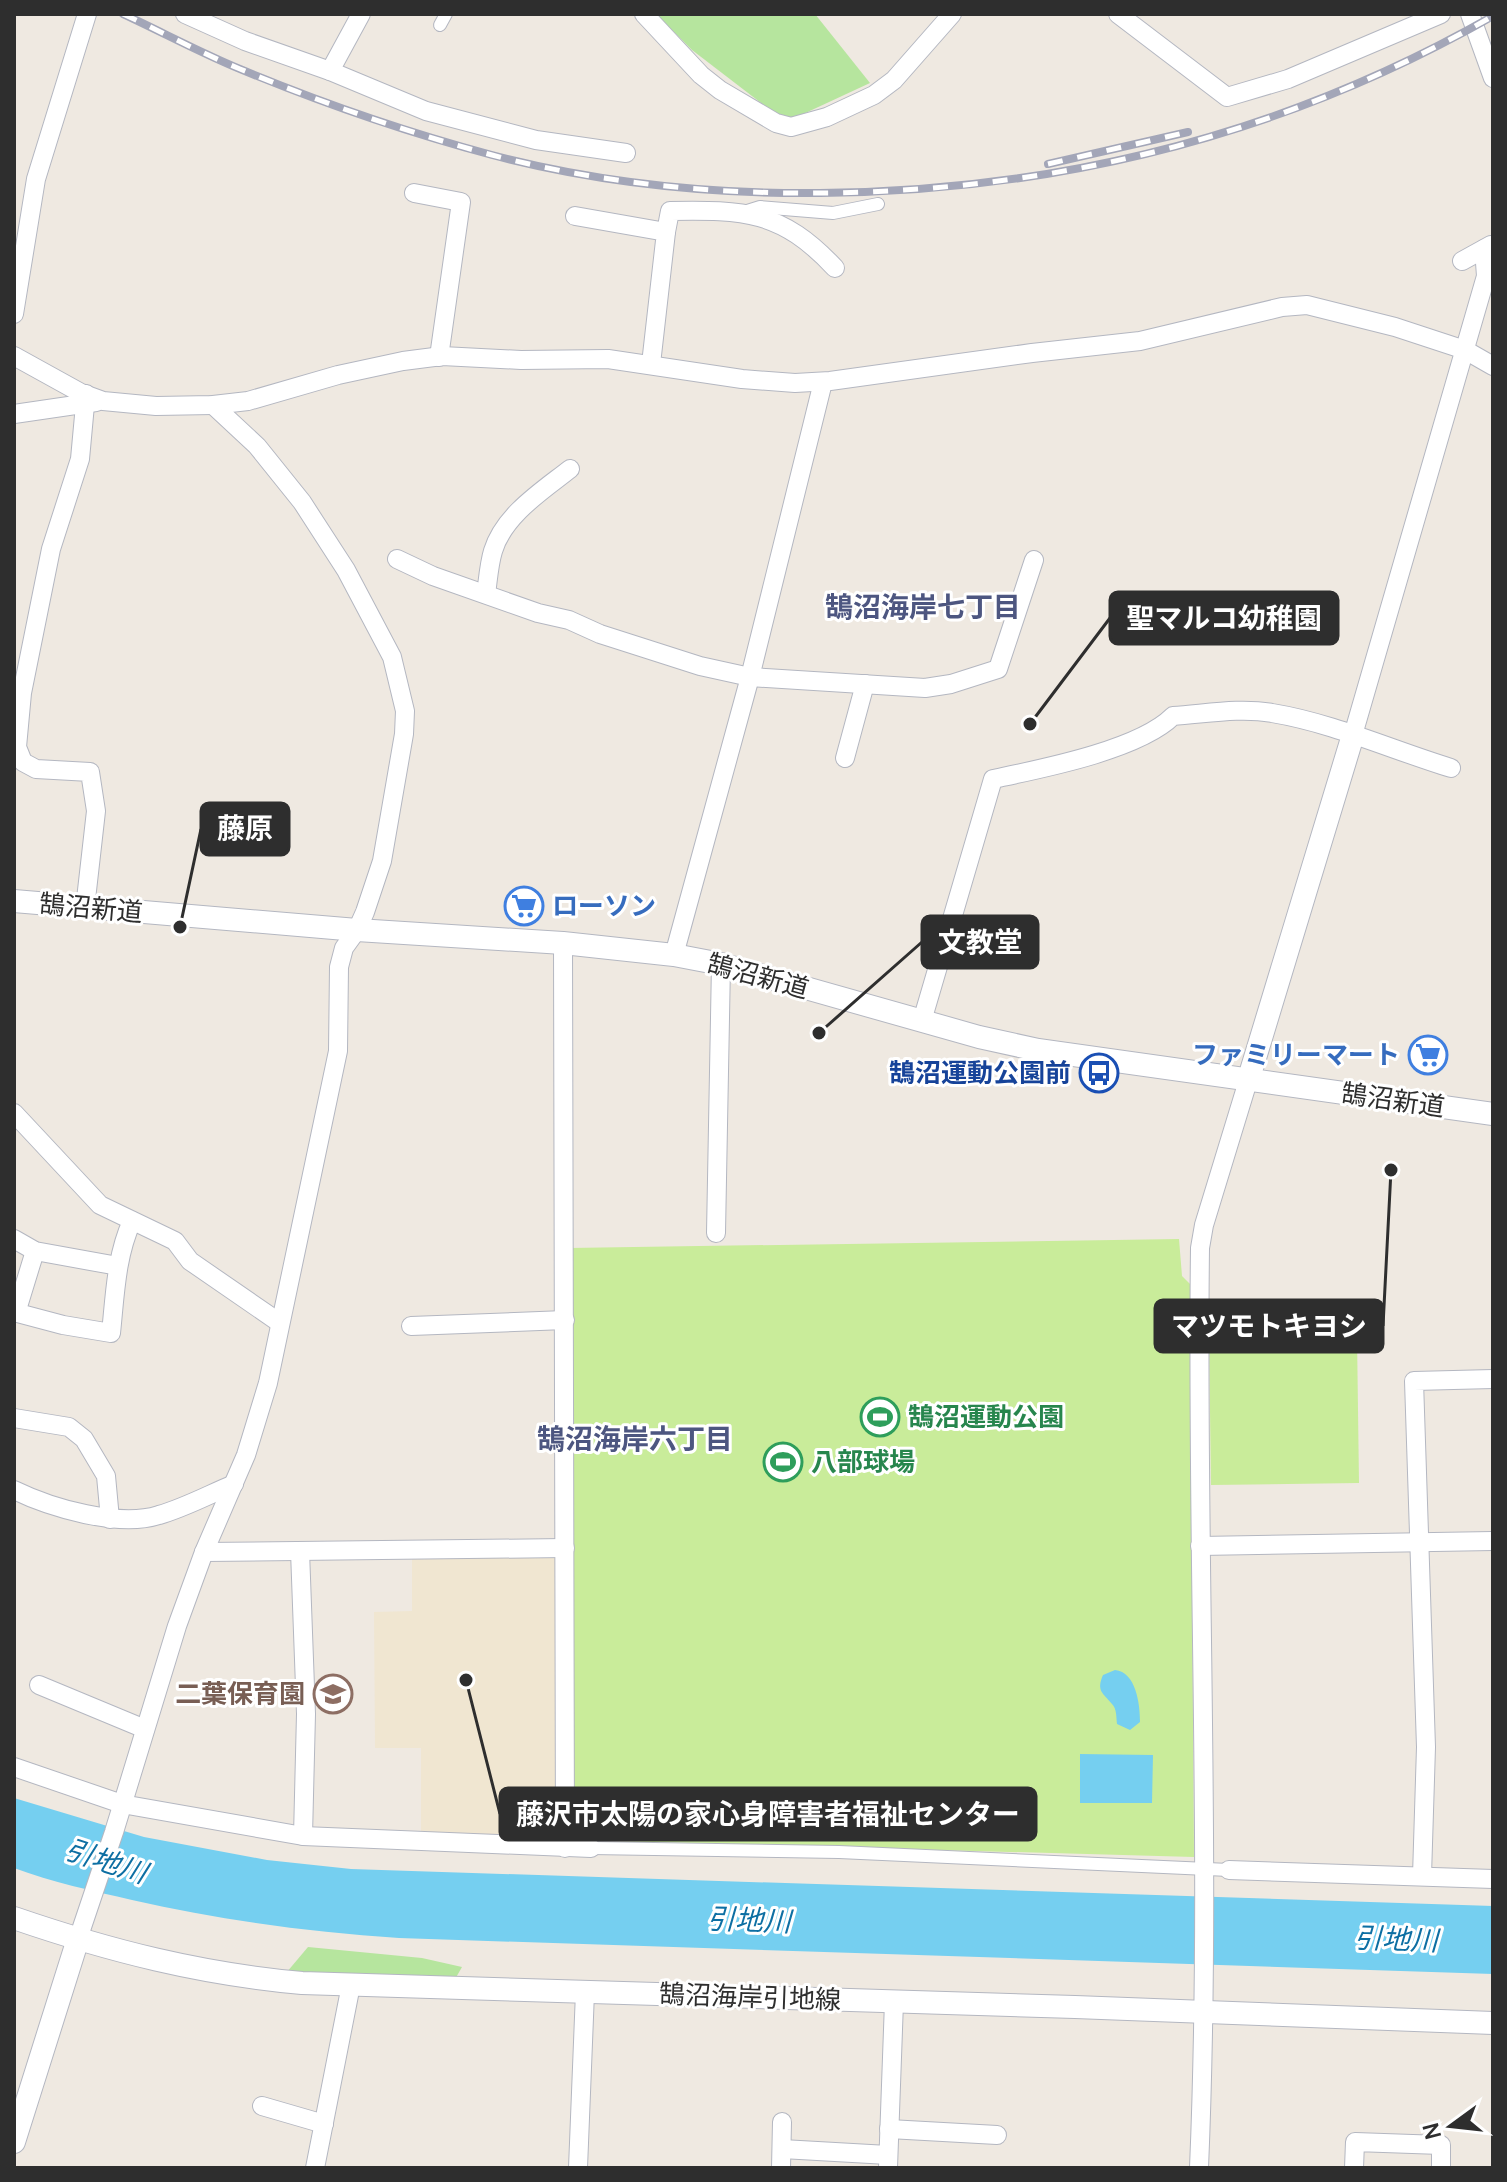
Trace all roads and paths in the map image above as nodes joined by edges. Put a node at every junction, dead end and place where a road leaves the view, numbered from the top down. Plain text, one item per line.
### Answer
1 (185, 14) edge
2 (361, 14) edge
3 (644, 14) edge
4 (952, 14) edge
5 (1118, 14) edge
6 (1441, 14) edge
7 (1470, 14) edge
8 (81, 16) edge
9 (330, 71) junction
10 (1493, 78) edge
11 (626, 153) dead end
12 (414, 193) dead end
13 (878, 204) dead end
14 (744, 212) junction
15 (575, 216) dead end
16 (666, 232) junction
17 (1489, 246) edge
18 (1462, 261) dead end
19 (835, 268) dead end
20 (14, 314) edge
21 (1465, 350) junction
22 (14, 356) edge
23 (439, 357) junction
24 (651, 364) junction
25 (1493, 366) edge
26 (823, 382) junction
27 (91, 400) junction
28 (213, 405) junction
29 (14, 414) edge
30 (570, 469) dead end
31 (397, 559) dead end
32 (1034, 560) dead end
33 (486, 594) junction
34 (750, 677) junction
35 (865, 684) junction
36 (1353, 735) junction
37 (845, 758) dead end
38 (1451, 768) dead end
39 (14, 901) edge
40 (85, 908) junction
41 (357, 930) junction
42 (563, 943) junction
43 (674, 955) junction
44 (721, 964) junction
45 (922, 1021) junction
46 (1248, 1081) junction
47 (14, 1113) edge
48 (1493, 1114) edge
49 (132, 1221) junction
50 (716, 1233) dead end
51 (14, 1239) edge
52 (35, 1251) junction
53 (118, 1266) junction
54 (15, 1312) edge
55 (565, 1320) junction
56 (280, 1323) junction
57 (411, 1326) dead end
58 (1493, 1379) edge
59 (14, 1418) edge
60 (234, 1484) junction
61 (14, 1490) edge
62 (110, 1519) junction
63 (1493, 1541) edge
64 (1418, 1543) junction
65 (1200, 1546) junction
66 (565, 1548) junction
67 (300, 1551) junction
68 (204, 1552) junction
69 (39, 1685) dead end
70 (145, 1729) junction
71 (14, 1767) edge
72 (122, 1804) junction
73 (303, 1836) junction
74 (565, 1848) junction
75 (591, 1848) joint
76 (1205, 1869) junction
77 (1229, 1870) joint
78 (1422, 1876) junction
79 (1493, 1879) edge
80 (14, 1918) edge
81 (78, 1939) junction
82 (351, 1985) junction
83 (585, 1992) junction
84 (894, 2002) junction
85 (1203, 2003) junction
86 (1493, 2023) edge
87 (262, 2106) dead end
88 (782, 2122) dead end
89 (324, 2124) junction
90 (889, 2129) junction
91 (997, 2135) dead end
92 (14, 2142) edge
93 (782, 2159) edge
94 (888, 2161) edge
95 (315, 2168) edge
96 (578, 2168) edge
97 (1199, 2168) edge
98 (1354, 2168) edge
99 (1441, 2168) edge

1 - 9 street
2 - 9 street
3 - 4 street
5 - 6 street
7 - 10 street
8 - 20 street
9 - 11 street
12 - 23 street
13 - 14 street
14 - 16 street
14 - 19 street
15 - 16 street
16 - 24 street
17 - 18 street
17 - 21 street
21 - 25 street
21 - 26 street
21 - 36 street
22 - 27 street
23 - 24 street
23 - 28 street
24 - 26 street
26 - 34 street
27 - 28 street
27 - 29 street
27 - 40 street
28 - 41 street
30 - 33 street
31 - 33 street
32 - 35 street
33 - 34 street
34 - 35 street
34 - 43 street
35 - 37 street
36 - 38 street
36 - 45 street
36 - 46 street
39 - 40 street, 鵠沼新道
40 - 41 street, 鵠沼新道
41 - 42 street, 鵠沼新道
41 - 56 street
42 - 43 street, 鵠沼新道
42 - 55 street
43 - 44 street, 鵠沼新道
44 - 45 street, 鵠沼新道
44 - 50 street
45 - 46 street, 鵠沼新道
46 - 48 street, 鵠沼新道
46 - 65 street
47 - 49 street
49 - 53 street
49 - 56 street
51 - 52 street
52 - 53 street
52 - 54 street
53 - 54 street
55 - 57 street
55 - 66 street
56 - 60 street
58 - 64 street
59 - 62 street
60 - 62 street
60 - 68 street
61 - 62 street
63 - 64 street
64 - 65 street
64 - 78 street
65 - 76 street
66 - 67 street
66 - 74 street
67 - 68 street
67 - 73 street
68 - 70 street
69 - 70 street
70 - 72 street
71 - 72 street
72 - 73 street
72 - 81 street
73 - 74 street
74 - 75 street
75 - 76 street
76 - 77 street
76 - 85 street
77 - 78 street
78 - 79 street
80 - 81 street, 鵠沼海岸引地線
81 - 82 street, 鵠沼海岸引地線
81 - 92 street
82 - 83 street, 鵠沼海岸引地線
82 - 89 street
83 - 84 street, 鵠沼海岸引地線
83 - 96 street
84 - 85 street, 鵠沼海岸引地線
84 - 90 street
85 - 86 street, 鵠沼海岸引地線
85 - 97 street
87 - 89 street
88 - 93 street
89 - 95 street
90 - 91 street
90 - 94 street
93 - 94 street
98 - 99 street

